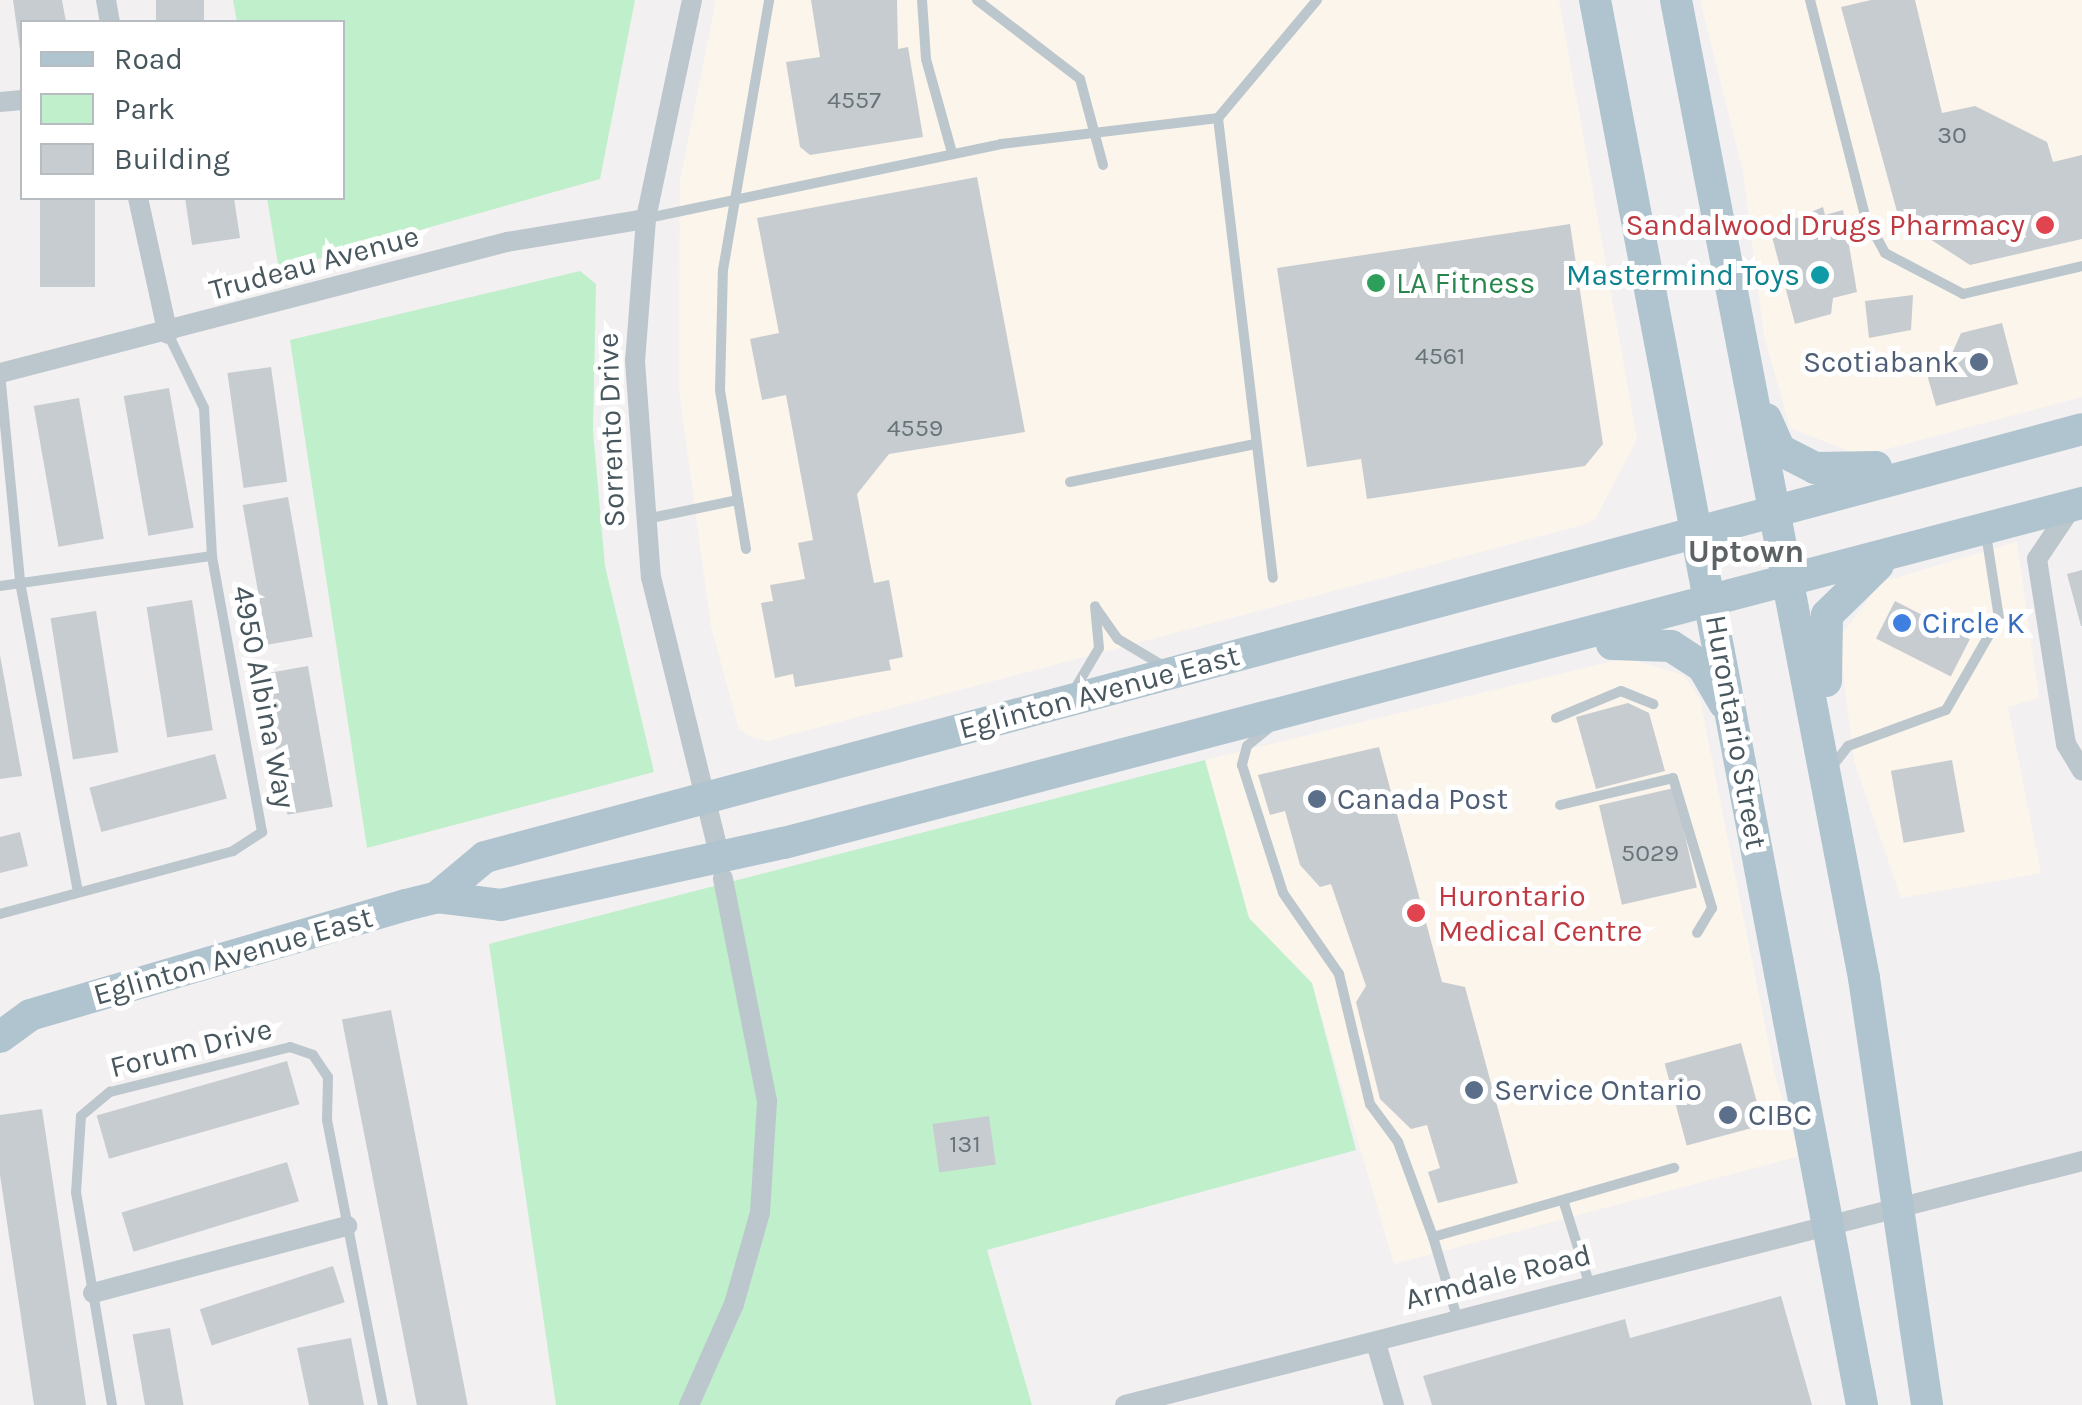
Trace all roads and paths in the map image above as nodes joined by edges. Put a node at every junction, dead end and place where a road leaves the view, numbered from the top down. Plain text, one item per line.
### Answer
1 (692, 0) edge
2 (769, 0) edge
3 (922, 0) edge
4 (977, 0) edge
5 (1317, 0) edge
6 (1596, 0) edge
7 (1676, 0) edge
8 (1810, 0) edge
9 (1218, 118) junction
10 (1092, 128) junction
11 (952, 152) junction
12 (1103, 164) dead end
13 (732, 196) junction
14 (138, 200) edge
15 (646, 219) junction
16 (2082, 266) edge
17 (168, 334) junction
18 (1746, 362) junction
19 (0, 374) edge
20 (2082, 430) edge
21 (1255, 444) junction
22 (1976, 458) junction
23 (1070, 482) dead end
24 (738, 500) junction
25 (2082, 503) edge
26 (1774, 511) junction
27 (642, 520) junction
28 (1985, 530) junction
29 (1698, 531) junction
30 (746, 549) dead end
31 (1908, 549) junction
32 (212, 556) junction
33 (1273, 578) dead end
34 (20, 582) junction
35 (1788, 582) junction
36 (0, 586) edge
37 (1712, 601) junction
38 (1510, 654) junction
39 (1175, 671) junction
40 (1058, 703) junction
41 (1654, 704) dead end
42 (1292, 710) junction
43 (1556, 718) dead end
44 (1815, 730) junction
45 (1744, 768) junction
46 (2082, 771) edge
47 (1825, 776) junction
48 (705, 798) junction
49 (1560, 804) dead end
50 (721, 866) junction
51 (78, 891) junction
52 (437, 897) junction
53 (0, 914) edge
54 (1697, 933) dead end
55 (15, 1008) edge
56 (0, 1036) edge
57 (2082, 1162) edge
58 (1674, 1168) dead end
59 (1564, 1202) junction
60 (1897, 1208) junction
61 (348, 1226) junction
62 (1829, 1227) junction
63 (1433, 1237) junction
64 (1590, 1283) junction
65 (93, 1293) junction
66 (1456, 1314) junction
67 (1376, 1343) junction
68 (694, 1404) edge
69 (112, 1405) edge
70 (383, 1405) edge
71 (1126, 1405) edge
72 (1394, 1405) edge
73 (1862, 1405) edge
74 (1927, 1405) edge

1 - 15 street, Sorrento Drive
2 - 13 lane
3 - 11 lane
4 - 10 lane
5 - 9 lane
6 - 29 main road, Hurontario Street
7 - 18 main road
8 - 16 lane
9 - 10 lane
9 - 21 lane
10 - 11 lane
10 - 12 lane
11 - 13 lane
13 - 15 lane
13 - 24 lane
14 - 17 street
15 - 17 street, Trudeau Avenue
15 - 27 street, Sorrento Drive
17 - 19 street, Trudeau Avenue
17 - 32 lane, 4950 Albina Way
18 - 22 main road
18 - 26 main road
19 - 34 lane
20 - 22 main road, Eglinton Avenue East
21 - 23 lane
21 - 33 lane
22 - 26 main road, Eglinton Avenue East
24 - 27 lane
24 - 30 lane
25 - 28 main road, Eglinton Avenue East
25 - 46 street
26 - 29 main road, Eglinton Avenue East
26 - 35 main road
27 - 48 street, Sorrento Drive
28 - 31 main road, Eglinton Avenue East
28 - 47 lane
29 - 37 main road, Hurontario Street
29 - 39 main road, Eglinton Avenue East
31 - 35 main road, Eglinton Avenue East
31 - 44 main road
32 - 34 lane, 4950 Albina Way
32 - 51 lane, 4950 Albina Way
34 - 36 lane, 4950 Albina Way
34 - 51 lane
35 - 37 main road, Eglinton Avenue East
35 - 44 main road
37 - 38 main road, Eglinton Avenue East
37 - 45 main road, Hurontario Street
38 - 42 main road, Eglinton Avenue East
38 - 45 main road
39 - 40 main road, Eglinton Avenue East
39 - 40 lane
40 - 48 main road, Eglinton Avenue East
41 - 43 lane
42 - 50 main road, Eglinton Avenue East
42 - 63 lane
44 - 47 main road
45 - 62 main road, Hurontario Street
47 - 60 main road
48 - 50 street, Sorrento Drive
48 - 52 main road, Eglinton Avenue East
49 - 54 lane
50 - 52 main road, Eglinton Avenue East
50 - 68 street, Sorrento Drive
51 - 53 lane, 4950 Albina Way
52 - 55 main road, Eglinton Avenue East
55 - 56 main road, Eglinton Avenue East
57 - 60 street, Armdale Road
58 - 59 lane
59 - 63 lane
59 - 64 lane
60 - 62 street, Armdale Road
60 - 74 main road
61 - 65 street
61 - 65 lane, Forum Drive
61 - 70 lane, Forum Drive
62 - 64 street, Armdale Road
62 - 73 main road, Hurontario Street
63 - 66 lane
64 - 66 street, Armdale Road
65 - 69 lane, Forum Drive
66 - 67 street, Armdale Road
67 - 71 street, Armdale Road
67 - 72 street

